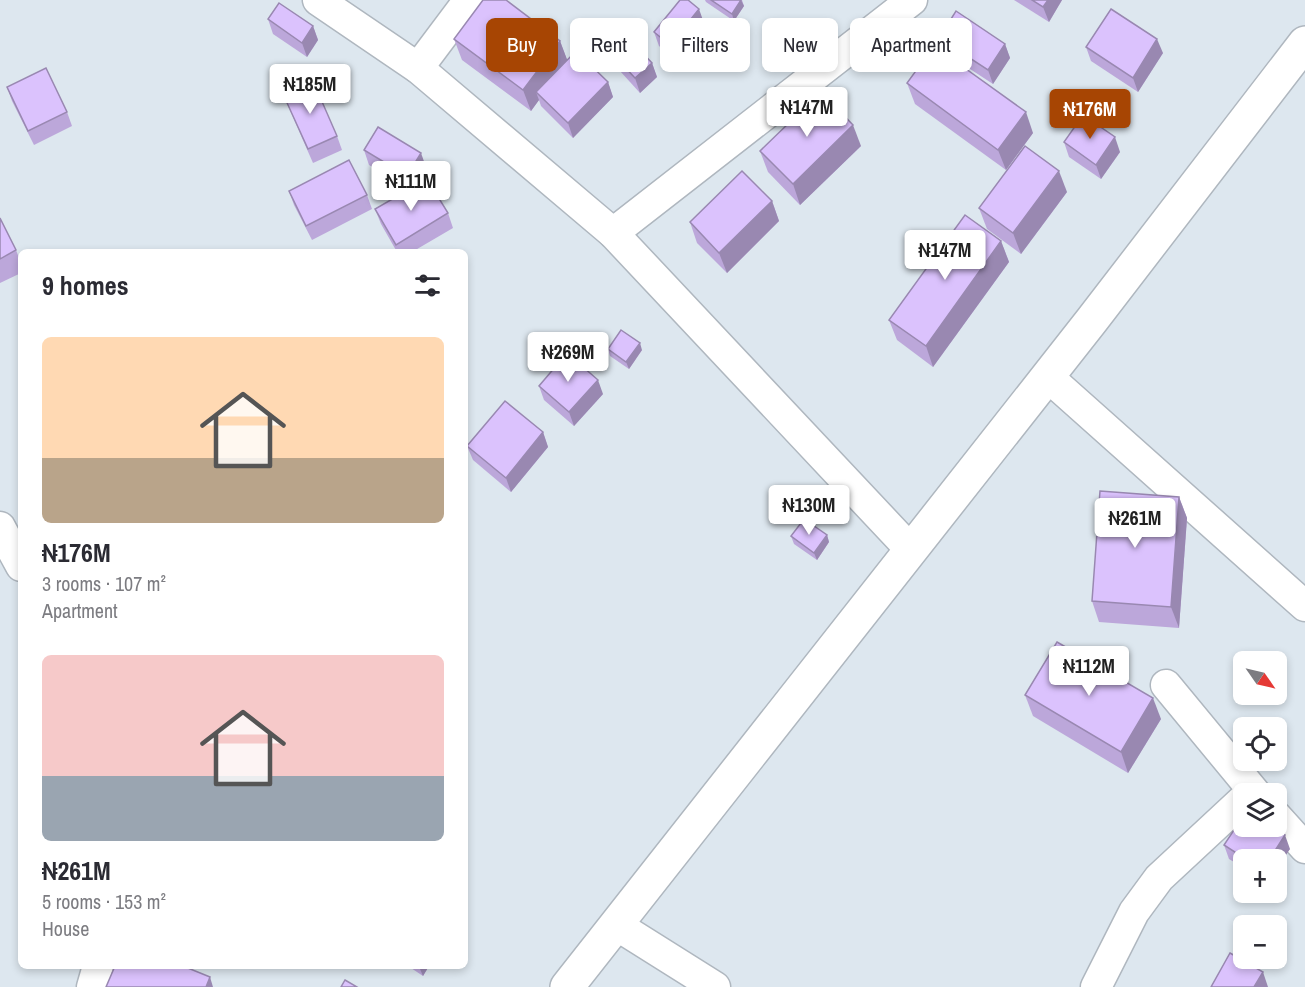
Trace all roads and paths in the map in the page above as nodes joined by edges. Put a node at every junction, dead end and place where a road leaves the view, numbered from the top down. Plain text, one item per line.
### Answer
1 (318, 0) edge
2 (469, 0) edge
3 (912, 0) edge
4 (1305, 43) edge
5 (418, 68) junction
6 (613, 233) junction
7 (1047, 376) junction
8 (0, 527) edge
9 (910, 549) junction
10 (18, 560) edge
11 (1305, 606) edge
12 (1166, 685) dead end
13 (1242, 783) edge
14 (1233, 810) edge
15 (1287, 828) edge
16 (1305, 848) edge
17 (618, 926) junction
18 (97, 969) edge
19 (92, 987) edge
20 (567, 987) edge
21 (715, 987) edge
22 (1096, 987) edge

1 - 5 street
2 - 5 street
3 - 6 street
4 - 7 main road
5 - 6 street
6 - 9 street
7 - 9 main road
7 - 11 street
8 - 10 street
9 - 17 main road
12 - 13 street
14 - 22 street
15 - 16 street
17 - 20 main road
17 - 21 street
18 - 19 street

